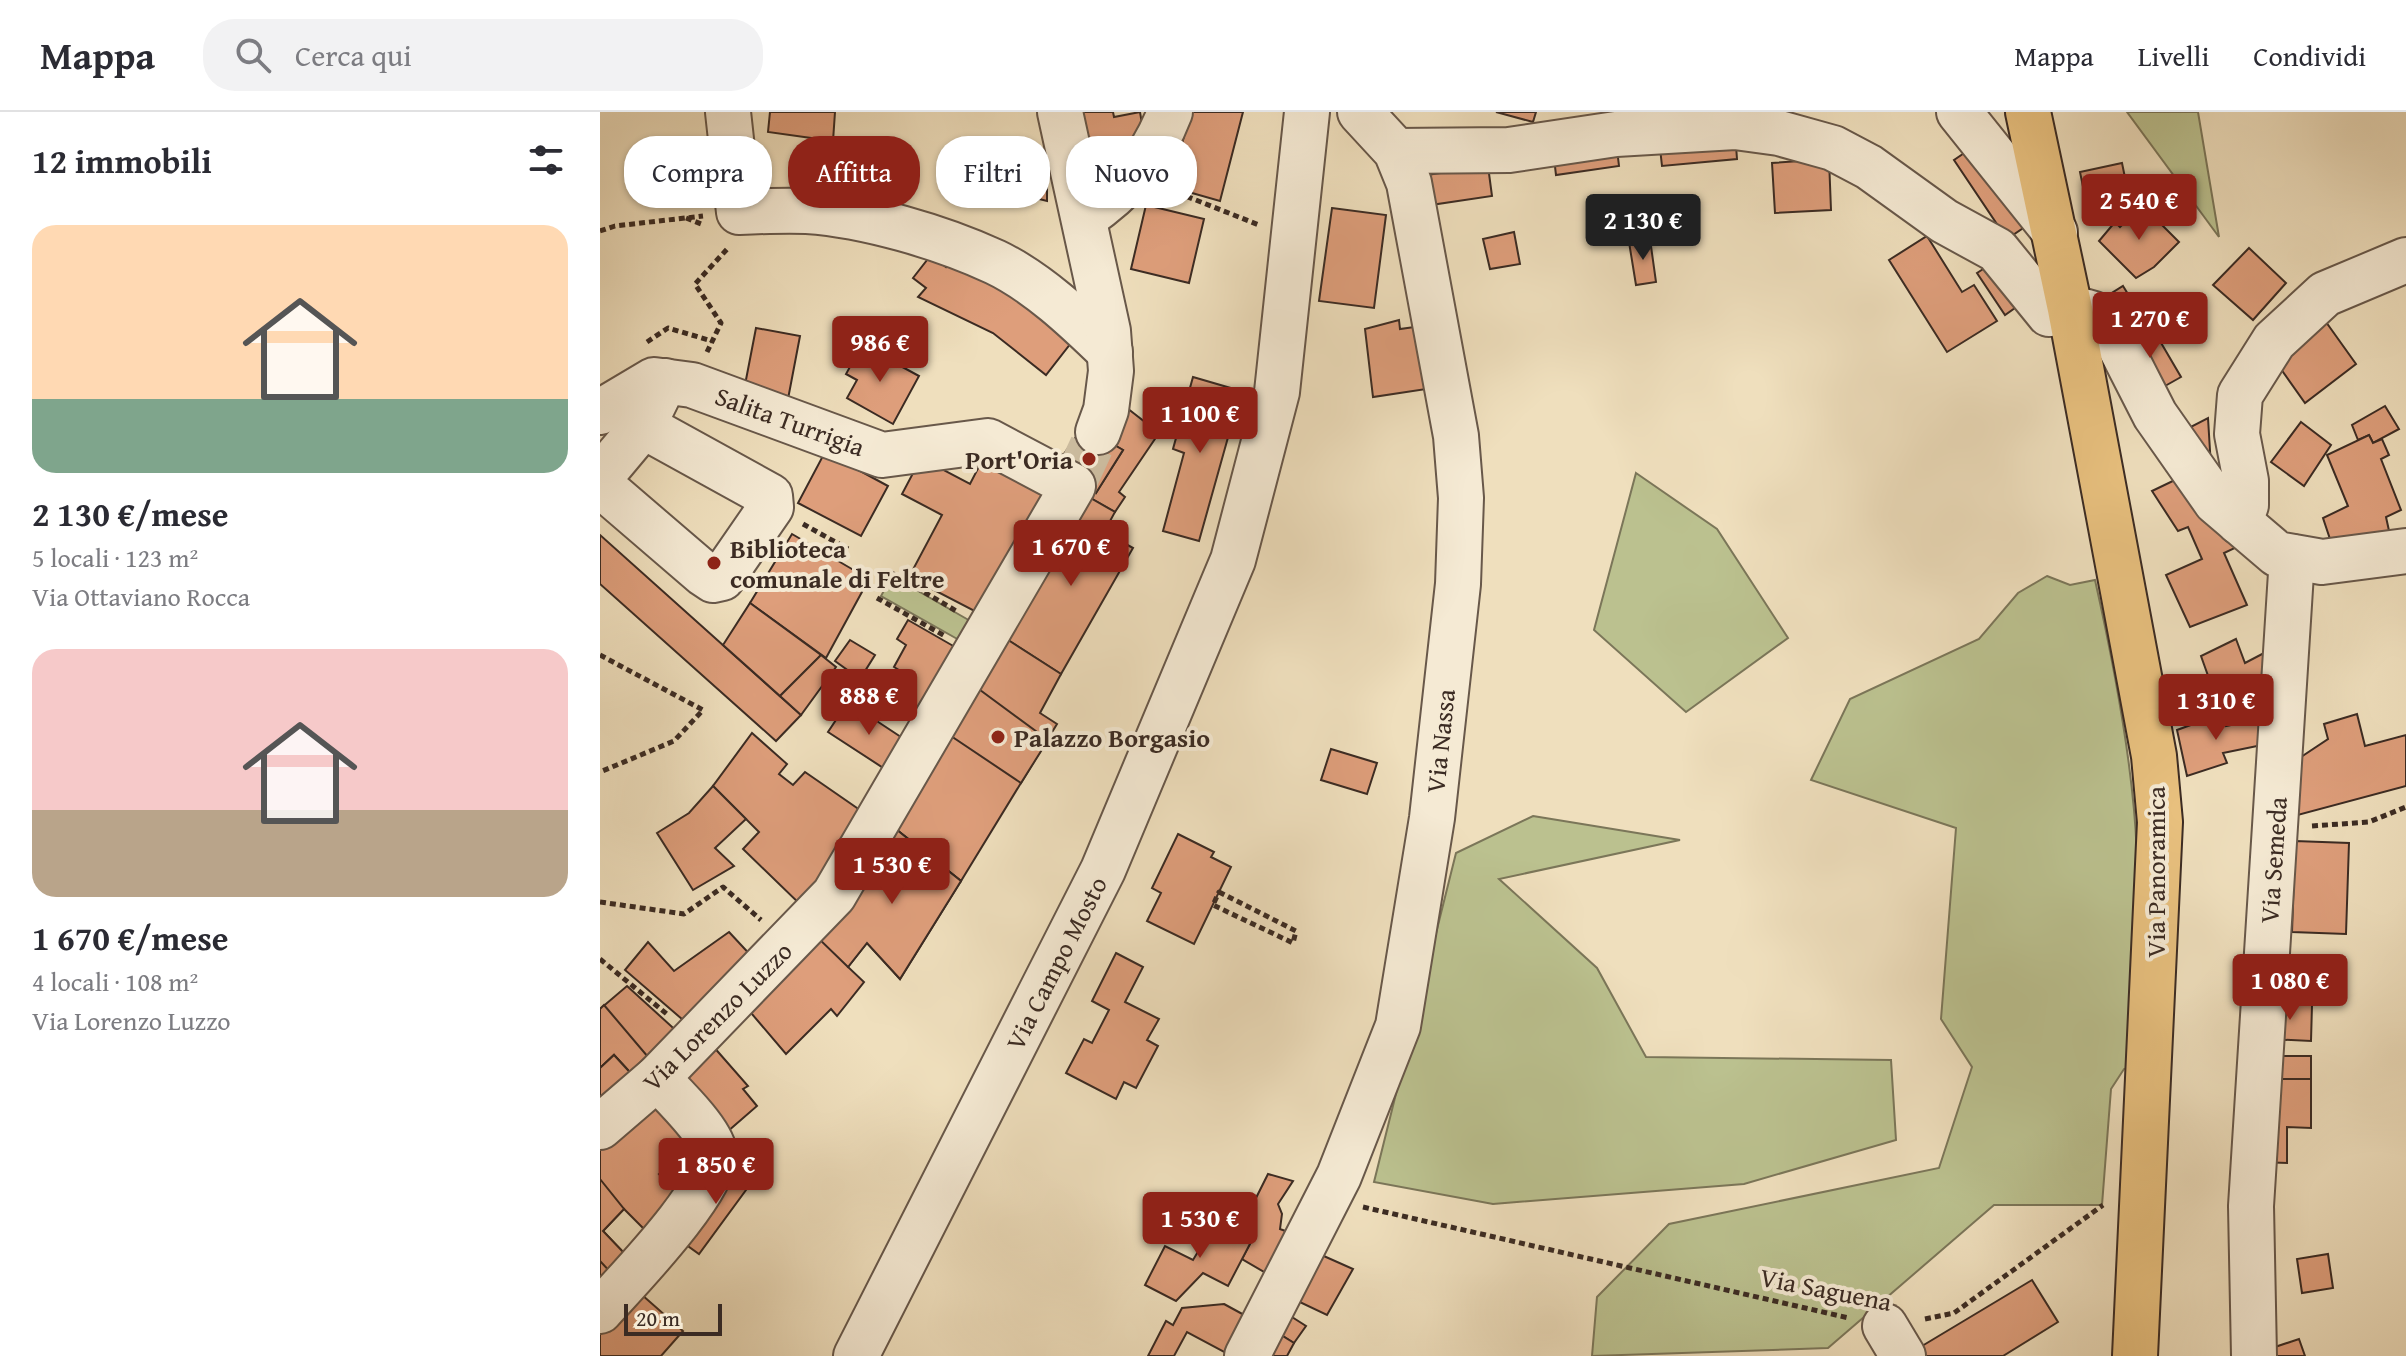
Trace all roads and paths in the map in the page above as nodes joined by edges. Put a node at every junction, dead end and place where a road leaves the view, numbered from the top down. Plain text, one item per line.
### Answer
1 (728, 112) edge
2 (1060, 112) edge
3 (1170, 112) edge
4 (1307, 112) edge
5 (1360, 112) edge
6 (1959, 112) edge
7 (2028, 112) edge
8 (1158, 136) edge
9 (1396, 151) junction
10 (1197, 200) edge
11 (1096, 208) edge
12 (686, 218) junction
13 (1084, 218) junction
14 (729, 226) junction
15 (600, 231) edge
16 (2055, 232) junction
17 (1293, 238) junction
18 (2406, 260) edge
19 (2070, 309) junction
20 (1110, 352) junction
21 (679, 383) junction
22 (600, 412) edge
23 (643, 426) dead end
24 (1098, 432) tunnel mouth
25 (1073, 486) joint
26 (794, 520) dead end
27 (2239, 522) junction
28 (848, 549) dead end
29 (2406, 551) edge
30 (2292, 557) junction
31 (890, 572) dead end
32 (877, 598) dead end
33 (984, 642) junction
34 (600, 655) edge
35 (600, 772) edge
36 (2406, 807) edge
37 (2275, 829) junction
38 (600, 902) edge
39 (1213, 905) joint
40 (789, 944) junction
41 (600, 959) edge
42 (696, 1039) junction
43 (657, 1078) junction
44 (600, 1127) edge
45 (1327, 1198) junction
46 (2111, 1199) dead end
47 (600, 1311) edge
48 (1894, 1341) edge
49 (856, 1356) edge
50 (1247, 1356) edge
51 (2135, 1356) edge
52 (2254, 1356) edge

1 - 14 street
2 - 13 street
3 - 8 street
4 - 17 street, Via Campo Mosto
5 - 9 street, Via Nassa
6 - 16 street
7 - 16 main road, Via Panoramica
9 - 19 street
9 - 45 street, Via Nassa
10 - 17 path
11 - 13 street
12 - 14 path
12 - 14 path
12 - 15 path
13 - 20 street
14 - 20 street
14 - 21 path
16 - 19 main road, Via Panoramica
17 - 49 street, Via Campo Mosto
18 - 27 street
19 - 27 street
19 - 51 main road, Via Panoramica
20 - 24 street
21 - 22 street
21 - 23 street
21 - 25 street, Salita Turrigia
25 - 33 street, Via Lorenzo Luzzo
26 - 28 path
27 - 30 street
29 - 30 street
30 - 37 street, Via Semeda
31 - 33 path
32 - 33 path
33 - 40 street, Via Lorenzo Luzzo
34 - 35 path
36 - 37 path
37 - 52 street, Via Semeda
38 - 40 path
39 - 39 path
40 - 42 street, Via Lorenzo Luzzo
41 - 42 path
42 - 43 street, Via Lorenzo Luzzo
43 - 44 street, Via Lorenzo Luzzo
43 - 47 street
45 - 48 path, Via Saguena
45 - 50 street, Via Nassa
46 - 48 path, Via Saguena

